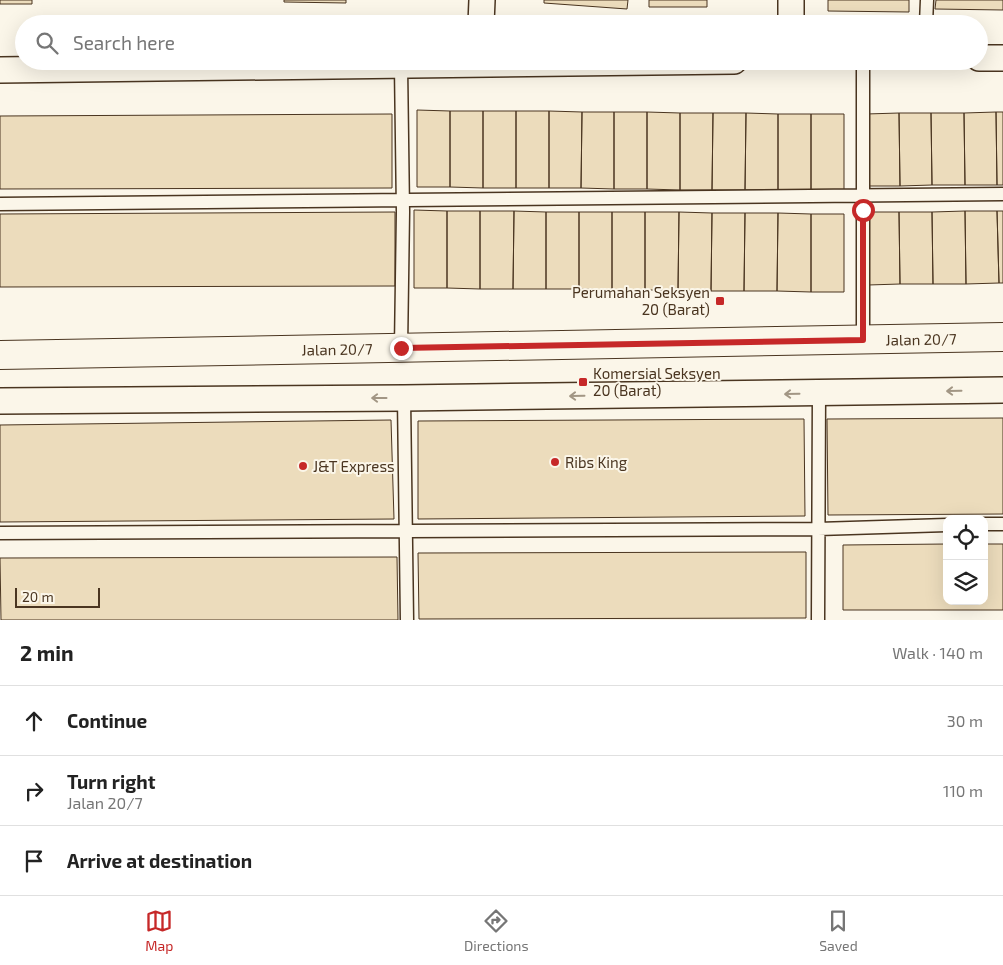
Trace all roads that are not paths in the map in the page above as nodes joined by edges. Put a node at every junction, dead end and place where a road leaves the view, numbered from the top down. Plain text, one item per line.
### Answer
1 (482, 0) edge
2 (791, 0) edge
3 (927, 0) edge
4 (482, 15) edge
5 (791, 15) edge
6 (926, 15) edge
7 (988, 58) edge
8 (1003, 58) edge
9 (0, 70) edge
10 (15, 70) edge
11 (401, 70) edge
12 (863, 70) edge
13 (1003, 194) edge
14 (863, 196) junction
15 (402, 200) junction
16 (0, 204) edge
17 (1003, 337) edge
18 (863, 340) junction
19 (401, 348) junction
20 (0, 355) edge
21 (1003, 390) edge
22 (819, 393) junction
23 (404, 398) junction
24 (0, 402) edge
25 (988, 524) edge
26 (1003, 524) edge
27 (943, 525) edge
28 (818, 529) junction
29 (406, 531) junction
30 (0, 533) edge
31 (407, 620) edge
32 (818, 620) edge

1 - 4 street
2 - 5 street
3 - 6 lane
7 - 8 street
9 - 10 street
11 - 15 lane
12 - 14 lane
13 - 14 lane
14 - 15 lane
14 - 18 lane
15 - 16 lane
15 - 19 lane
17 - 18 street, Jalan 20/7
18 - 19 street, Jalan 20/7
19 - 20 street, Jalan 20/7
21 -> 22 street
22 -> 23 street
22 - 28 lane
23 -> 24 street
23 - 29 lane
25 - 26 lane
27 - 28 lane
28 - 29 lane
28 - 32 lane
29 - 30 lane
29 - 31 lane

